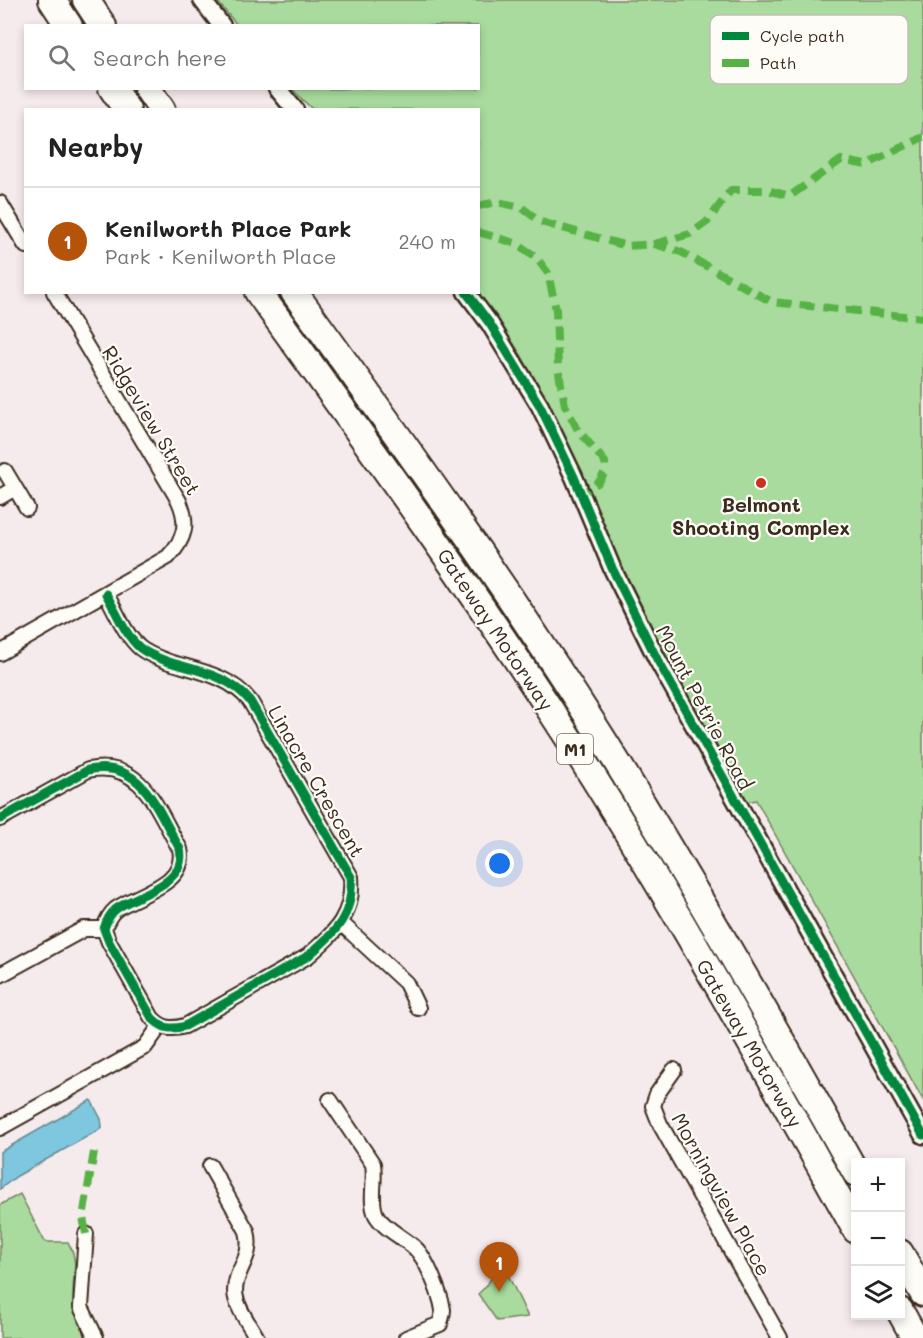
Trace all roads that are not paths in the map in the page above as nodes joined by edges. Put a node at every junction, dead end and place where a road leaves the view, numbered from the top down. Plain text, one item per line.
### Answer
1 (52, 0) edge
2 (86, 0) edge
3 (202, 0) edge
4 (68, 24) edge
5 (102, 24) edge
6 (220, 24) edge
7 (113, 90) edge
8 (148, 90) edge
9 (279, 90) edge
10 (126, 108) edge
11 (161, 108) edge
12 (293, 108) edge
13 (0, 203) edge
14 (24, 243) edge
15 (55, 294) edge
16 (259, 294) edge
17 (295, 294) edge
18 (468, 294) edge
19 (5, 471) dead end
20 (15, 488) junction
21 (0, 497) edge
22 (27, 508) dead end
23 (106, 594) junction
24 (0, 653) edge
25 (0, 819) edge
26 (341, 922) junction
27 (104, 929) junction
28 (0, 975) edge
29 (418, 1008) dead end
30 (160, 1026) junction
31 (674, 1070) dead end
32 (330, 1100) dead end
33 (0, 1128) edge
34 (923, 1135) edge
35 (210, 1166) dead end
36 (851, 1166) edge
37 (851, 1223) edge
38 (86, 1234) dead end
39 (905, 1262) edge
40 (923, 1293) edge
41 (905, 1320) edge
42 (96, 1338) edge
43 (257, 1338) edge
44 (406, 1338) edge
45 (780, 1338) edge
46 (915, 1338) edge

1 - 4 highway
2 - 5 highway
3 - 6 street
7 - 10 highway
8 - 11 highway
9 - 12 street
13 - 14 street
15 - 23 street, Ridgeview Street
16 - 37 highway, Gateway Motorway / M1
17 - 36 highway, Gateway Motorway / M1
18 - 34 street, Mount Petrie Road
19 - 20 street
20 - 21 street
20 - 22 street
23 - 24 street, Ridgeview Street
23 - 26 street, Linacre Crescent
25 - 27 street
26 - 29 street
26 - 30 street, Linacre Crescent
27 - 28 street
27 - 30 street
30 - 33 street
31 - 45 street, Morningview Place
32 - 44 street
35 - 43 street
38 - 42 street
39 - 40 highway
41 - 46 highway

